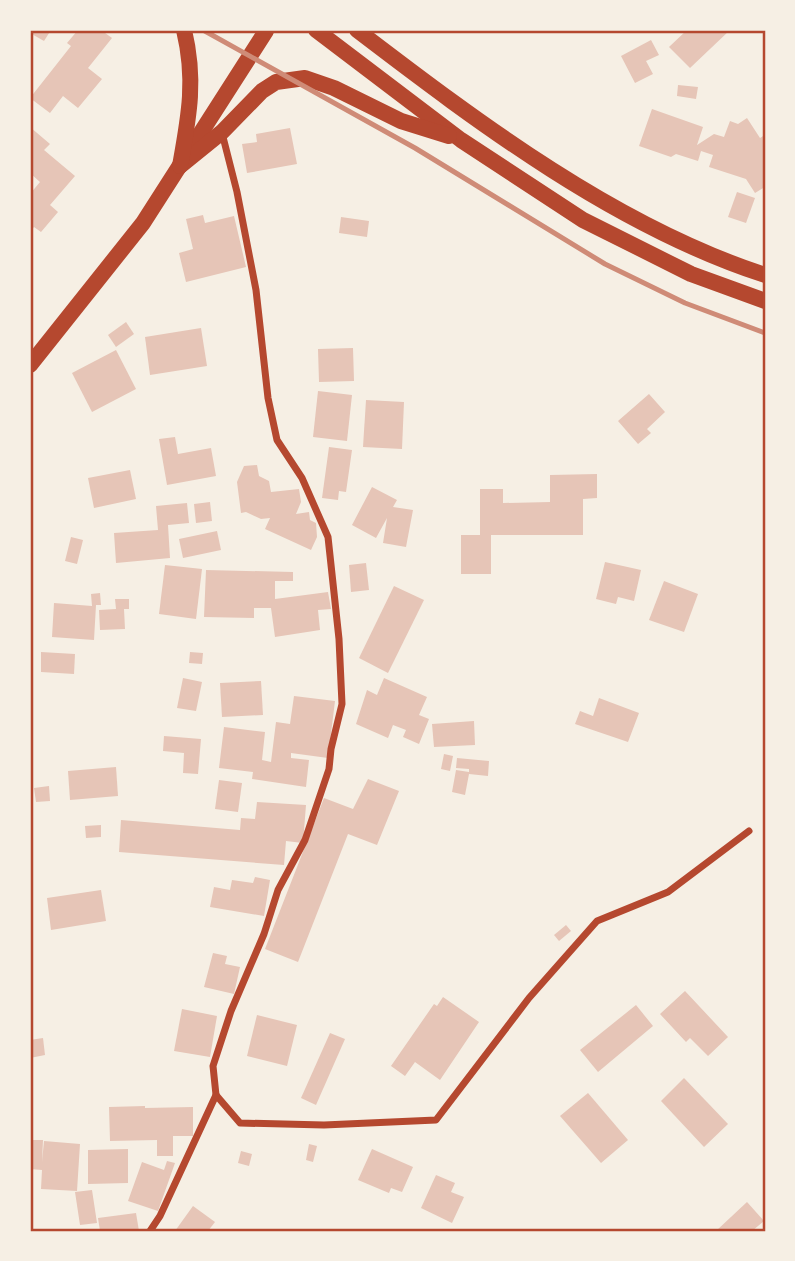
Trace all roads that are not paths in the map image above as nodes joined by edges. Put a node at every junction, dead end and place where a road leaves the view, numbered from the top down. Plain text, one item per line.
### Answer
1 (184, 30) edge
2 (316, 30) edge
3 (357, 30) edge
4 (267, 31) edge
5 (222, 132) junction
6 (461, 140) junction
7 (180, 166) junction
8 (765, 275) edge
9 (765, 301) edge
10 (30, 365) edge
11 (749, 831) dead end
12 (216, 1095) junction
13 (150, 1231) edge

1 - 7 main road
2 - 6 main road
3 - 8 main road
4 - 7 main road
5 - 6 main road
5 - 7 main road
5 - 12 street
6 - 9 main road
7 - 10 main road
11 - 12 street
12 - 13 street

